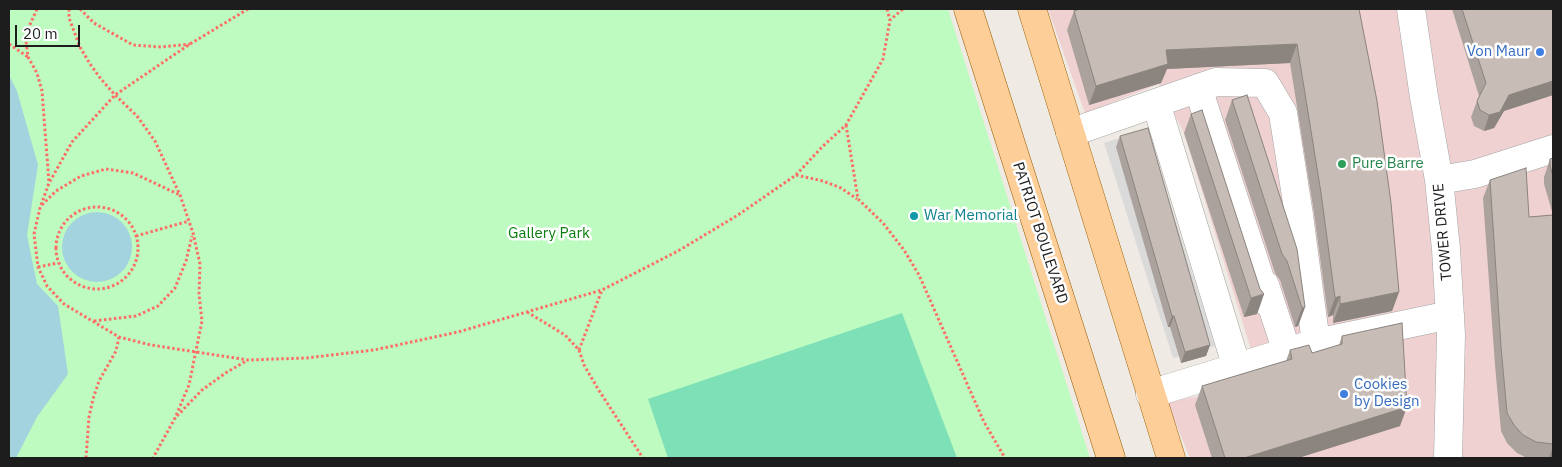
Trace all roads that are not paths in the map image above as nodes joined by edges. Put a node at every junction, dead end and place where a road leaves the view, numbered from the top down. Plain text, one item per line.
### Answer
1 (968, 9) edge
2 (1032, 9) edge
3 (1411, 9) edge
4 (1198, 88) junction
5 (1156, 103) junction
6 (1070, 134) junction
7 (1219, 140) dead end
8 (1553, 149) edge
9 (1439, 180) junction
10 (1268, 303) dead end
11 (1450, 315) junction
12 (1316, 343) junction
13 (1286, 352) junction
14 (1237, 368) junction
15 (1150, 394) junction
16 (1112, 458) edge
17 (1170, 458) edge
18 (1448, 458) edge

1 - 16 main road, PATRIOT BOULEVARD
2 - 6 main road
3 - 9 street, TOWER DRIVE
4 - 5 street
4 - 10 street
4 - 12 street
5 - 6 street
5 - 14 street
6 - 15 main road
7 - 13 street
8 - 9 street
9 - 11 street, TOWER DRIVE
11 - 12 street
11 - 18 street, TOWER DRIVE
12 - 13 street
13 - 14 street
14 - 15 street
15 - 17 main road

